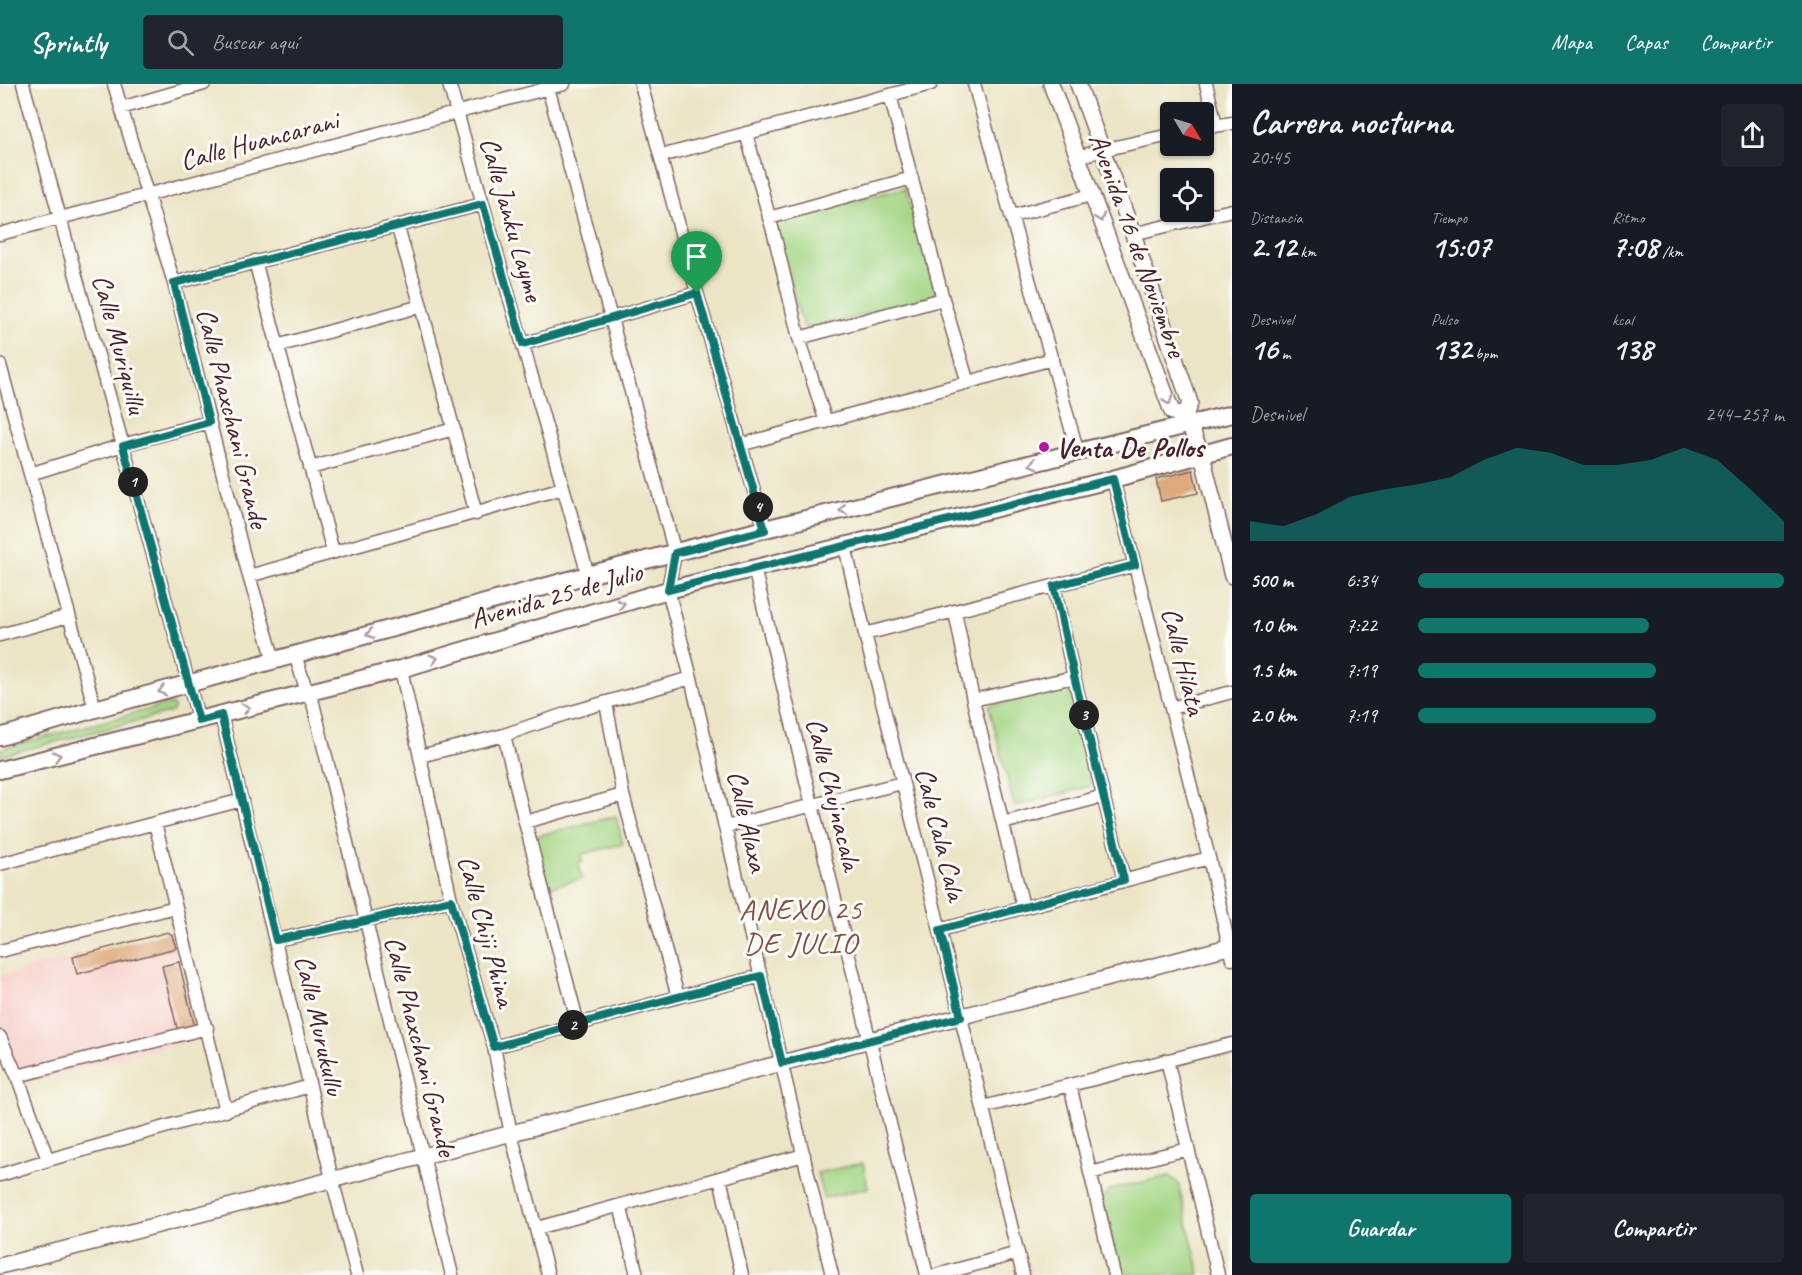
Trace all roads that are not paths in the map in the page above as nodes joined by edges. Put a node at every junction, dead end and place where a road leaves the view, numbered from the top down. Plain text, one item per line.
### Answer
1 (23, 84) edge
2 (114, 84) edge
3 (204, 84) edge
4 (449, 84) edge
5 (564, 84) edge
6 (641, 84) edge
7 (931, 84) edge
8 (974, 84) edge
9 (1051, 84) edge
10 (1078, 84) edge
11 (1206, 84) edge
12 (548, 86) edge
13 (890, 95) junction
14 (121, 108) junction
15 (457, 112) junction
16 (1232, 123) edge
17 (1216, 125) joint
18 (746, 133) junction
19 (1160, 137) edge
20 (1102, 150) junction
21 (661, 156) junction
22 (1078, 157) junction
23 (912, 178) junction
24 (148, 194) junction
25 (1091, 195) junction
26 (483, 204) junction
27 (1232, 210) edge
28 (1012, 216) junction
29 (60, 218) junction
30 (769, 218) junction
31 (397, 225) junction
32 (0, 234) edge
33 (1134, 234) junction
34 (255, 261) junction
35 (174, 283) junction
36 (697, 293) junction
37 (943, 299) junction
38 (421, 306) junction
39 (610, 317) junction
40 (799, 338) junction
41 (523, 344) junction
42 (277, 346) junction
43 (1052, 359) junction
44 (0, 365) edge
45 (968, 383) junction
46 (1232, 414) edge
47 (1186, 420) junction
48 (209, 422) junction
49 (826, 422) junction
50 (454, 429) junction
51 (740, 445) junction
52 (123, 446) junction
53 (1232, 446) edge
54 (1078, 453) junction
55 (1202, 455) junction
56 (310, 468) junction
57 (30, 474) junction
58 (1113, 479) junction
59 (563, 488) junction
60 (476, 514) junction
61 (765, 530) junction
62 (845, 546) junction
63 (333, 552) junction
64 (675, 553) junction
65 (1135, 565) junction
66 (754, 568) junction
67 (588, 575) junction
68 (249, 576) junction
69 (1232, 576) edge
70 (1054, 586) junction
71 (668, 590) junction
72 (955, 612) junction
73 (69, 616) junction
74 (865, 634) junction
75 (0, 635) edge
76 (295, 655) junction
77 (274, 660) junction
78 (401, 669) junction
79 (1074, 676) junction
80 (691, 678) junction
81 (188, 684) junction
82 (307, 692) junction
83 (1232, 692) edge
84 (973, 700) junction
85 (606, 703) junction
86 (1171, 708) junction
87 (95, 709) junction
88 (221, 715) junction
89 (199, 721) junction
90 (504, 735) junction
91 (0, 737) edge
92 (420, 756) junction
93 (0, 770) edge
94 (902, 783) junction
95 (623, 795) junction
96 (1104, 796) junction
97 (242, 800) junction
98 (813, 805) junction
99 (525, 822) junction
100 (155, 823) junction
101 (1003, 823) junction
102 (725, 827) junction
103 (1209, 858) junction
104 (0, 864) edge
105 (1124, 880) junction
106 (451, 900) junction
107 (176, 907) junction
108 (1023, 907) junction
109 (365, 921) junction
110 (940, 930) junction
111 (276, 940) junction
112 (0, 951) edge
113 (1231, 951) edge
114 (761, 976) junction
115 (678, 997) junction
116 (961, 1017) junction
117 (578, 1024) junction
118 (207, 1028) junction
119 (0, 1037) edge
120 (870, 1040) junction
121 (1232, 1044) edge
122 (494, 1047) junction
123 (1167, 1060) junction
124 (782, 1063) junction
125 (17, 1076) junction
126 (1070, 1085) junction
127 (310, 1086) junction
128 (983, 1107) junction
129 (226, 1111) junction
130 (511, 1134) junction
131 (1188, 1149) junction
132 (804, 1155) junction
133 (425, 1156) junction
134 (48, 1160) junction
135 (1090, 1173) junction
136 (0, 1175) edge
137 (720, 1178) junction
138 (332, 1179) junction
139 (620, 1205) junction
140 (537, 1228) junction
141 (1018, 1253) junction
142 (0, 1266) edge
143 (353, 1274) edge
144 (452, 1275) edge
145 (548, 1275) edge
146 (637, 1275) edge
147 (742, 1275) edge
148 (832, 1275) edge
149 (927, 1275) edge
150 (937, 1275) edge
151 (1023, 1275) edge
152 (1114, 1275) edge
153 (1218, 1275) edge

1 - 29 street, Calle Muriquillu
2 - 14 street, Calle Phaxchani Grande
3 - 14 street
4 - 15 street, Calle Janku Layme
5 - 12 street, Calle Huancarani
6 - 21 street
7 - 13 street
8 - 28 street
9 - 22 street, Avenida 16 de Noviembre
10 - 20 street, Avenida 16 de Noviembre
11 - 17 street
12 - 15 street, Calle Huancarani
12 - 39 street
13 - 18 street
13 - 23 street
14 - 24 street, Calle Phaxchani Grande
15 - 24 street, Calle Huancarani
15 - 26 street, Calle Janku Layme
16 - 17 street
18 - 21 street
18 - 30 street
19 - 20 street
20 - 22 street
20 - 33 street, Avenida 16 de Noviembre
21 - 36 street
22 - 25 street, Avenida 16 de Noviembre
23 - 30 street
23 - 37 street
24 - 29 street, Calle Huancarani
24 - 35 street, Calle Phaxchani Grande
25 - 28 street
25 -> 47 street, Avenida 16 de Noviembre
26 - 31 street
26 - 41 street, Calle Janku Layme
27 - 33 street
28 - 43 street
29 - 32 street, Calle Huancarani
29 - 52 street, Calle Muriquillu
30 - 40 street
31 - 34 street
31 - 38 street
33 - 47 street, Avenida 16 de Noviembre
34 - 35 street
34 - 42 street
35 - 48 street, Calle Phaxchani Grande
36 - 39 street
36 - 51 street
37 - 40 street
37 - 45 street
38 - 42 street
38 - 50 street
39 - 41 street
39 - 64 street
40 - 49 street
41 - 59 street, Calle Janku Layme
42 - 56 street
43 - 45 street
43 - 54 street
44 - 57 street
45 - 49 street
46 - 47 main road, Avenida 25 de Julio
47 - 54 main road, Avenida 25 de Julio
47 - 55 street
48 - 52 street
48 - 68 street, Calle Phaxchani Grande
49 - 51 street
50 - 56 street
50 - 60 street
51 - 61 street
52 - 57 street
52 - 81 street, Calle Muriquillu
53 - 55 main road, Avenida 25 de Julio
54 -> 61 main road, Avenida 25 de Julio
55 - 58 main road, Avenida 25 de Julio
55 - 69 street
56 - 63 street
57 - 73 street
58 - 62 main road, Avenida 25 de Julio
58 - 65 street, Calle Hilata
59 - 60 street
59 - 67 street, Calle Janku Layme
60 - 63 street
61 - 64 main road, Avenida 25 de Julio
62 - 66 main road, Avenida 25 de Julio
62 - 74 street, Cale Cala Cala
63 - 68 street
64 - 67 main road, Avenida 25 de Julio
64 - 71 street, Calle Alaxa
65 - 70 street
65 - 86 street, Calle Hilata
66 - 71 main road, Avenida 25 de Julio
66 - 98 street, Calle Chujnacala
67 -> 76 main road, Avenida 25 de Julio
68 - 77 street, Calle Phaxchani Grande
70 - 72 street
70 - 79 street
78 -> 71 main road, Avenida 25 de Julio
71 - 80 street, Calle Alaxa
72 - 74 street
72 - 84 street
73 - 75 street
73 - 87 street
74 - 94 street, Cale Cala Cala
76 - 77 main road, Avenida 25 de Julio
76 - 82 street, Calle Phaxchani Grande
77 - 81 main road, Avenida 25 de Julio
78 - 82 main road, Avenida 25 de Julio
78 - 92 street, Calle Chiji Phina
79 - 84 street
79 - 96 street
80 - 85 street
80 - 102 street, Calle Alaxa
81 -> 87 main road, Avenida 25 de Julio
81 - 89 street, Calle Muriquillu
88 -> 82 main road, Avenida 25 de Julio
82 - 109 street, Calle Phaxchani Grande
83 - 86 street
84 - 101 street
85 - 90 street
85 - 95 street
86 - 103 street, Calle Hilata
87 - 91 main road, Avenida 25 de Julio
88 - 89 main road, Avenida 25 de Julio
88 - 97 street, Calle Murukullu
93 -> 89 main road, Avenida 25 de Julio
90 - 92 street
90 - 99 street
92 - 106 street, Calle Chiji Phina
94 - 98 street
94 - 110 street, Cale Cala Cala
95 - 99 street
95 - 115 street
96 - 101 street
96 - 105 street
97 - 100 street
97 - 111 street, Calle Murukullu
98 - 102 street
98 - 120 street, Calle Chujnacala
99 - 117 street
100 - 104 street
100 - 107 street
101 - 108 street
102 - 114 street, Calle Alaxa
103 - 105 street
103 - 113 street, Calle Hilata
105 - 108 street
106 - 109 street
106 - 122 street, Calle Chiji Phina
107 - 112 street
107 - 118 street
108 - 110 street
109 - 111 street
109 - 133 street, Calle Phaxchani Grande
110 - 116 street, Cale Cala Cala
111 - 127 street, Calle Murukullu
113 - 116 street
114 - 115 street
114 - 124 street, Calle Alaxa
115 - 117 street
116 - 120 street
116 - 128 street, Cale Cala Cala
117 - 122 street
118 - 125 street
118 - 129 street
119 - 125 street
120 - 124 street
120 - 149 street, Calle Chujnacala
121 - 123 street
122 - 130 street, Calle Chiji Phina
123 - 126 street
123 - 131 street
124 - 130 street
124 - 132 street, Calle Alaxa
125 - 134 street
126 - 128 street
126 - 135 street
127 - 129 street
127 - 138 street, Calle Murukullu
128 - 141 street, Cale Cala Cala
129 - 134 street
130 - 133 street
130 - 140 street, Calle Chiji Phina
131 - 135 street
131 - 153 street
132 - 137 street
132 - 148 street, Calle Alaxa
133 - 138 street
133 - 144 street, Calle Phaxchani Grande
134 - 136 street
135 - 152 street
137 - 139 street
137 - 147 street
138 - 142 street
138 - 143 street, Calle Murukullu
139 - 140 street
139 - 146 street
140 - 145 street, Calle Chiji Phina
141 - 150 street
141 - 151 street, Cale Cala Cala

